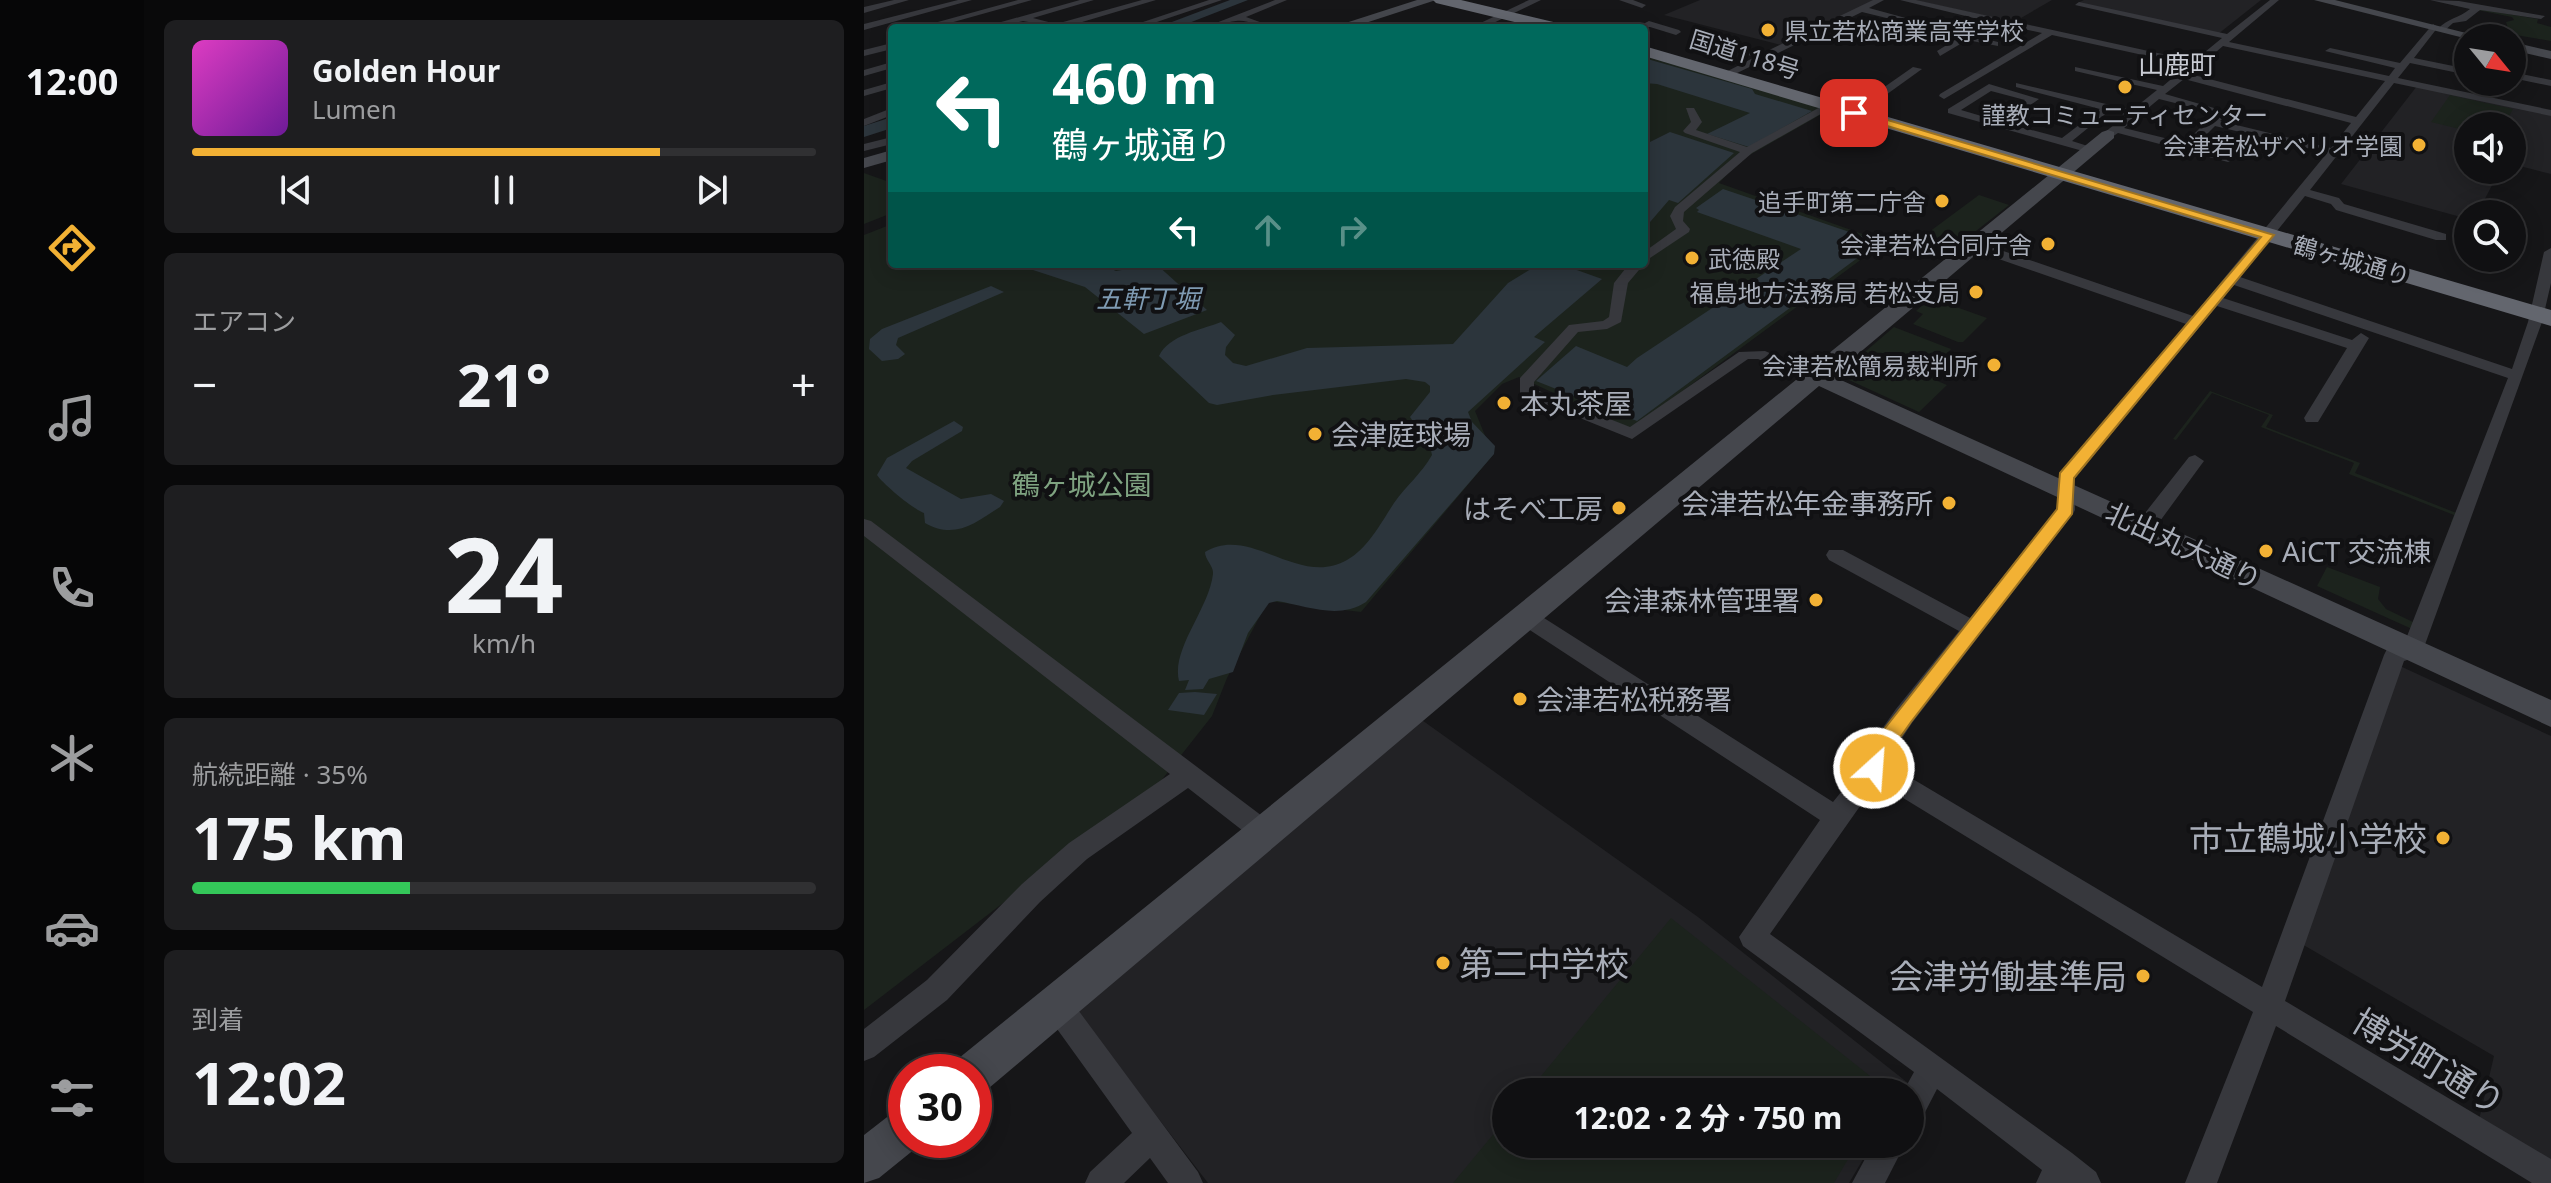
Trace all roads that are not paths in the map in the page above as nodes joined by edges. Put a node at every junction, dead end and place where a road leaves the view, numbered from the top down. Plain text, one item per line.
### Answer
1 (905, 0) edge
2 (928, 0) edge
3 (968, 0) edge
4 (1028, 0) edge
5 (1090, 0) edge
6 (1152, 0) edge
7 (1214, 0) edge
8 (1283, 0) edge
9 (1430, 0) edge
10 (1441, 0) edge
11 (1537, 0) edge
12 (1623, 0) edge
13 (1880, 0) edge
14 (1904, 0) edge
15 (2275, 0) edge
16 (2320, 0) edge
17 (2434, 0) edge
18 (2459, 4) junction
19 (1642, 5) dead end
20 (2079, 5) dead end
21 (943, 6) junction
22 (2477, 8) junction
23 (1861, 9) junction
24 (864, 10) edge
25 (2496, 12) dead end
26 (1504, 15) junction
27 (966, 16) junction
28 (2541, 16) dead end
29 (1237, 17) junction
30 (1023, 18) junction
31 (2144, 19) junction
32 (1993, 20) junction
33 (982, 22) junction
34 (936, 24) edge
35 (974, 24) edge
36 (987, 24) edge
37 (1004, 24) edge
38 (1045, 24) edge
39 (1067, 24) edge
40 (1142, 24) edge
41 (1219, 24) edge
42 (1259, 24) edge
43 (1349, 24) edge
44 (1484, 24) edge
45 (1543, 24) edge
46 (1648, 24) edge
47 (864, 27) edge
48 (2132, 28) dead end
49 (2438, 28) junction
50 (1676, 32) dead end
51 (2051, 32) junction
52 (2454, 32) edge
53 (888, 36) edge
54 (2119, 36) dead end
55 (1965, 37) junction
56 (1892, 40) dead end
57 (2225, 40) junction
58 (864, 43) edge
59 (1719, 44) dead end
60 (1995, 44) dead end
61 (2107, 45) junction
62 (888, 47) edge
63 (2364, 48) dead end
64 (2526, 49) edge
65 (2330, 51) dead end
66 (1648, 52) edge
67 (864, 53) edge
68 (1925, 55) dead end
69 (2551, 55) edge
70 (1763, 56) junction
71 (2413, 56) junction
72 (2195, 64) junction
73 (888, 65) edge
74 (2454, 68) edge
75 (1917, 69) junction
76 (2079, 69) dead end
77 (867, 71) edge
78 (1725, 75) junction
79 (2182, 75) junction
80 (888, 77) edge
81 (1989, 77) dead end
82 (2526, 78) edge
83 (2391, 79) junction
84 (2550, 83) edge
85 (888, 86) edge
86 (2160, 92) junction
87 (864, 93) edge
88 (1944, 96) dead end
89 (2485, 96) edge
90 (2483, 99) junction
91 (1828, 107) junction
92 (1690, 110) dead end
93 (888, 113) edge
94 (1854, 113) junction
95 (2223, 113) junction
96 (2551, 113) edge
97 (2134, 114) junction
98 (2244, 118) dead end
99 (2357, 121) junction
100 (2213, 122) junction
101 (864, 123) edge
102 (1997, 123) junction
103 (2294, 129) dead end
104 (2096, 133) junction
105 (888, 141) edge
106 (2339, 146) junction
107 (2187, 147) junction
108 (864, 148) edge
109 (1748, 151) junction
110 (888, 156) edge
111 (2228, 159) dead end
112 (864, 163) edge
113 (2062, 174) junction
114 (2306, 188) junction
115 (2444, 231) dead end
116 (2268, 235) junction
117 (1975, 246) junction
118 (2551, 252) edge
119 (1648, 255) edge
120 (1632, 268) edge
121 (2231, 279) junction
122 (2214, 300) junction
123 (2543, 316) edge
124 (2196, 322) junction
125 (2371, 325) junction
126 (2356, 346) junction
127 (2517, 376) junction
128 (1817, 377) junction
129 (2312, 418) dead end
130 (2195, 461) dead end
131 (2065, 491) junction
132 (864, 526) edge
133 (2145, 527) junction
134 (1836, 555) dead end
135 (1526, 617) junction
136 (1971, 628) junction
137 (2412, 650) junction
138 (2551, 714) edge
139 (1874, 768) junction
140 (1188, 774) junction
141 (1836, 817) junction
142 (1265, 833) junction
143 (1057, 1005) junction
144 (2269, 1007) junction
145 (864, 1047) edge
146 (992, 1058) edge
147 (1933, 1068) junction
148 (1924, 1084) edge
149 (1152, 1135) junction
150 (888, 1144) edge
151 (1882, 1158) edge
152 (864, 1163) edge
153 (2066, 1177) edge
154 (2551, 1177) edge
155 (1101, 1183) edge
156 (1187, 1183) edge
157 (1868, 1183) edge
158 (2201, 1183) edge

1 - 24 street
2 - 21 street
3 - 21 street
4 - 27 street
5 - 30 street
6 - 39 street
7 - 40 street
8 - 29 street
9 - 43 street
10 - 26 highway
11 - 26 street
12 - 19 street
13 - 23 street
14 - 32 street
15 - 57 street
16 - 49 street
17 - 18 street
18 - 22 street
18 - 28 street
20 - 31 street
21 - 27 street
21 - 47 street
22 - 25 street
22 - 49 street
23 - 56 street
23 - 70 street
26 - 44 street
26 - 45 highway
27 - 33 street
27 - 34 street
29 - 41 street
29 - 42 street
30 - 37 street
30 - 38 street
31 - 48 street
31 - 57 street
32 - 51 street
32 - 55 street
33 - 35 street
33 - 36 street
46 - 50 street
49 - 52 street
49 - 71 street
51 - 61 street
51 - 88 street
53 - 58 street
54 - 61 street
55 - 60 street
55 - 75 street
57 - 72 street
57 - 83 street
59 - 70 street
61 - 72 street
62 - 67 street
63 - 71 street
64 - 69 street
65 - 71 street
66 - 78 highway, 国道118号
68 - 75 street
70 - 78 street
71 - 74 street
71 - 83 street
72 - 79 street
73 - 77 street
75 - 94 street
76 - 86 street
77 - 80 street
78 - 91 highway, 国道118号
79 - 86 street
79 - 99 street
81 - 97 street
82 - 84 street
83 - 90 street
83 - 99 street
85 - 87 street
86 - 95 street
86 - 97 street
89 - 90 street
90 - 96 street
91 - 94 highway, 国道118号
91 - 109 street
92 - 109 street
93 - 101 street
94 - 113 highway, 国道118号
95 - 98 street
95 - 100 street
97 - 104 street
99 - 106 street
100 - 106 street
100 - 107 street
102 - 102 street
102 - 104 street
103 - 106 street
104 - 107 street
104 - 113 street
105 - 108 street
106 - 114 street
107 - 111 street
109 - 119 street
110 - 112 street
113 - 116 highway, 鶴ヶ城通り
113 - 117 street
114 - 115 street
114 - 116 street
116 - 121 street
116 - 123 highway, 鶴ヶ城通り
117 - 124 street
117 - 128 street
118 - 123 street
120 - 128 street
121 - 122 street
121 - 125 street
122 - 124 street
122 - 126 street
123 - 127 street
124 - 131 street
125 - 126 street
125 - 127 street
126 - 129 street
127 - 137 street
128 - 131 street, 北出丸大通り
128 - 135 street
130 - 133 street
131 - 133 street, 北出丸大通り
131 - 136 street
132 - 140 street
133 - 137 street, 北出丸大通り
134 - 136 street
135 - 141 street
135 - 142 street
136 - 139 street
137 - 138 street, 北出丸大通り
137 - 144 street
139 - 141 street
139 - 144 street, 博労町通り
140 - 142 street
140 - 145 street
141 - 147 street
142 - 143 street
143 - 146 street
143 - 149 street
144 - 154 street, 博労町通り
144 - 158 street
147 - 148 street
147 - 153 street
149 - 155 street
149 - 156 street
150 - 152 street
151 - 157 street

